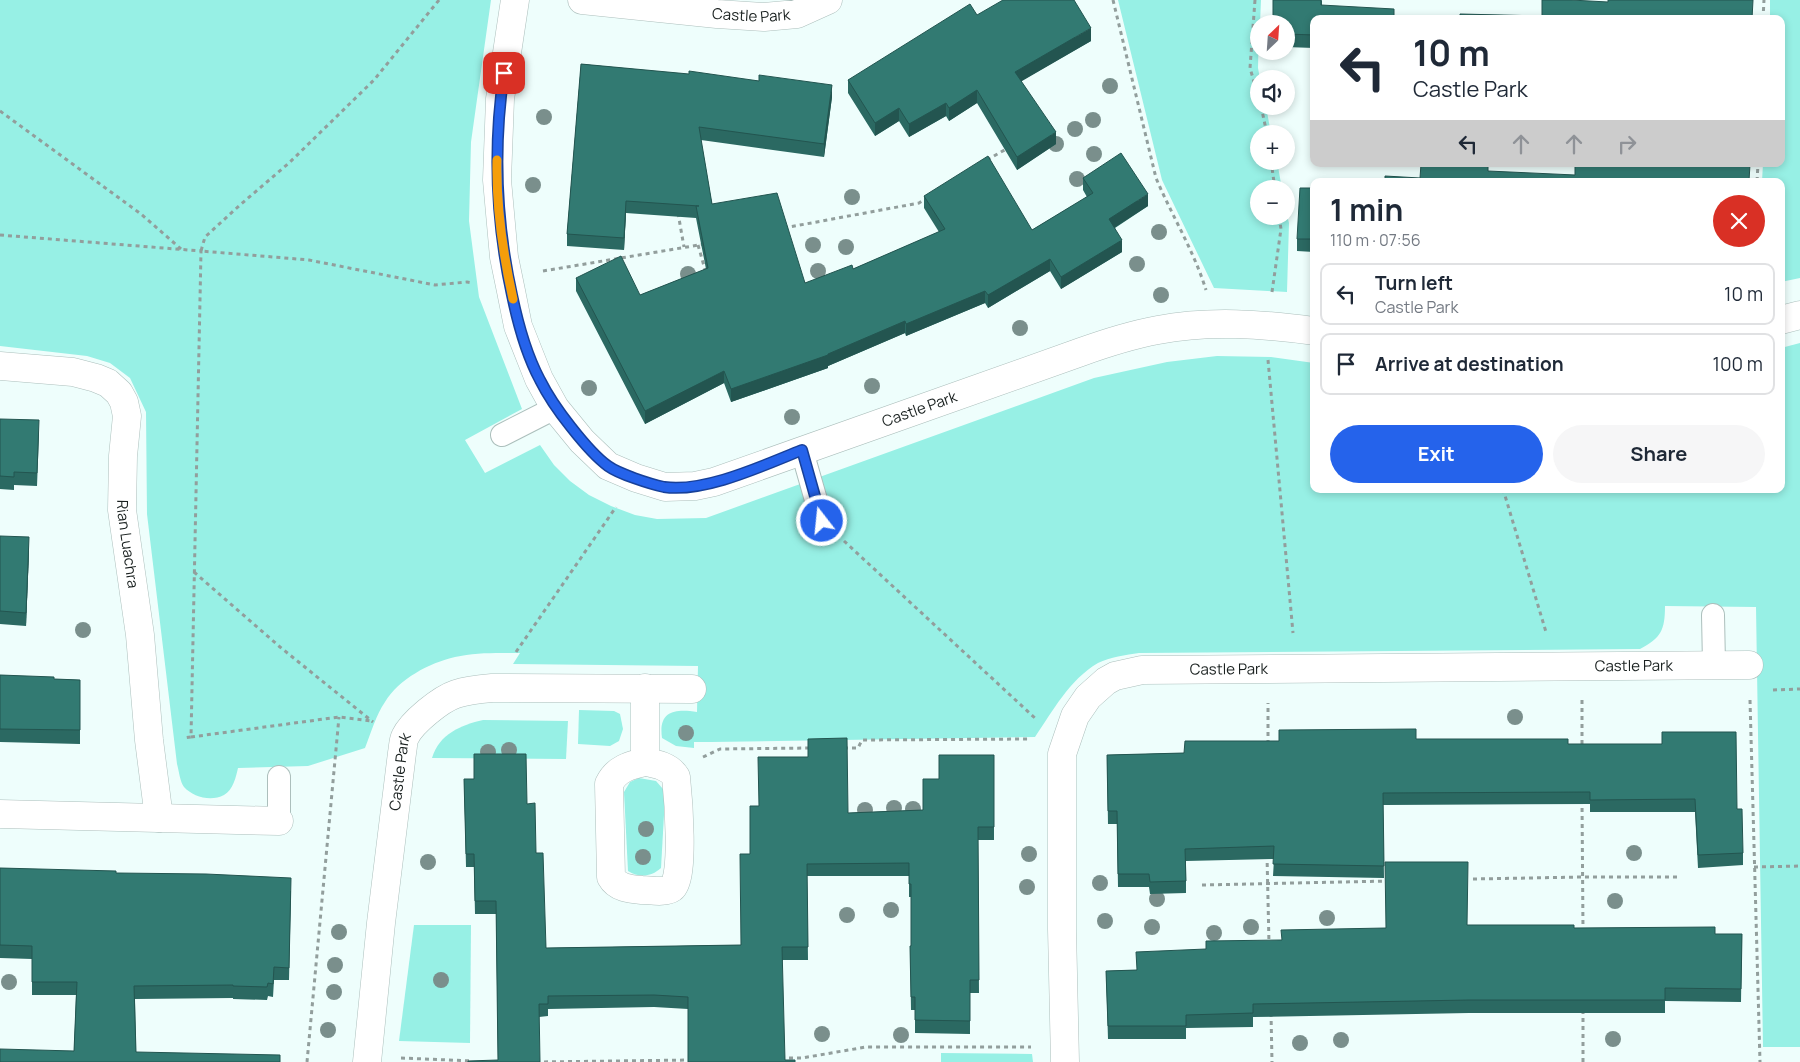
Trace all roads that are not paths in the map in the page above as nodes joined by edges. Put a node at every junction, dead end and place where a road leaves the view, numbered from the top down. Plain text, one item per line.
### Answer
1 (516, 0) edge
2 (582, 0) edge
3 (828, 0) edge
4 (1800, 315) edge
5 (1785, 319) edge
6 (1310, 331) edge
7 (0, 366) edge
8 (555, 408) junction
9 (502, 435) dead end
10 (802, 450) junction
11 (822, 521) road end
12 (1713, 615) dead end
13 (1714, 664) junction
14 (1750, 678) road end
15 (645, 688) junction
16 (692, 689) dead end
17 (645, 762) junction
18 (279, 777) dead end
19 (0, 814) edge
20 (159, 818) junction
21 (279, 821) joint
22 (1065, 1055) edge
23 (367, 1059) edge

1 - 8 street, Castle Park
2 - 3 street, Castle Park
4 - 5 street
6 - 10 street, Castle Park
7 - 20 street, Rian Luachra
8 - 9 lane
8 - 10 street, Castle Park
10 - 11 lane
12 - 13 lane
13 - 14 street, Castle Park
13 - 22 street, Castle Park
15 - 16 street, Castle Park
15 - 17 street
15 - 23 street, Castle Park
17 - 17 street
18 - 21 lane
19 - 20 street
20 - 21 street

